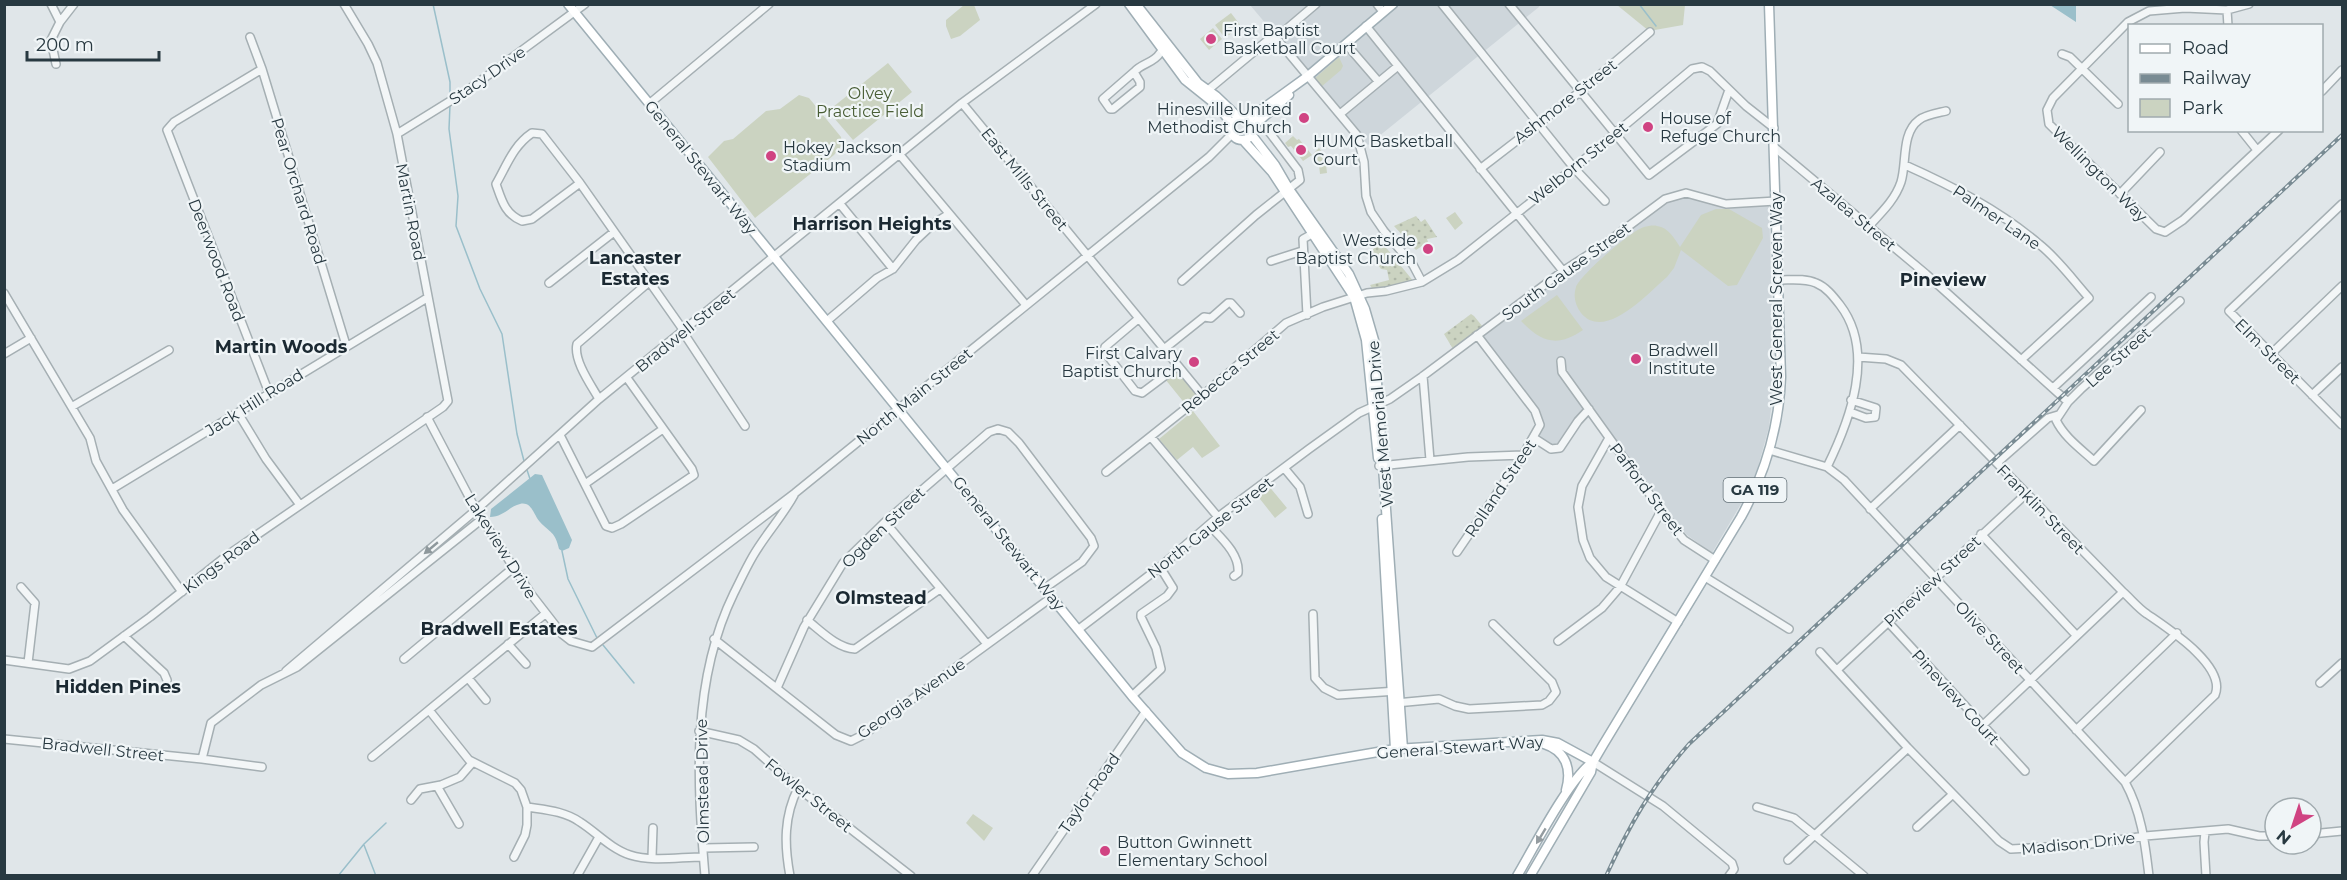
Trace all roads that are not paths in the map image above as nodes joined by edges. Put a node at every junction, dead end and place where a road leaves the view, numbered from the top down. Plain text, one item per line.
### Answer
1 (51, 4) edge
2 (74, 4) edge
3 (344, 4) edge
4 (568, 4) edge
5 (585, 4) edge
6 (769, 4) edge
7 (1096, 4) edge
8 (1129, 4) edge
9 (1136, 4) edge
10 (1316, 4) edge
11 (1377, 4) edge
12 (1393, 4) edge
13 (1442, 4) edge
14 (1509, 4) edge
15 (1769, 4) edge
16 (2249, 4) edge
17 (2227, 10) junction
18 (1383, 12) junction
19 (575, 13) junction
20 (60, 22) junction
21 (2228, 24) edge
22 (1366, 26) junction
23 (1650, 32) dead end
24 (250, 38) dead end
25 (1276, 38) junction
26 (1346, 44) junction
27 (1161, 52) junction
28 (2062, 54) dead end
29 (56, 64) dead end
30 (1398, 66) junction
31 (2082, 68) junction
32 (261, 69) junction
33 (2343, 70) edge
34 (1134, 72) junction
35 (1308, 76) junction
36 (2323, 80) edge
37 (1378, 81) junction
38 (2328, 85) junction
39 (1208, 90) junction
40 (1729, 90) junction
41 (2323, 90) edge
42 (1581, 91) junction
43 (962, 103) junction
44 (649, 104) junction
45 (2118, 104) dead end
46 (1946, 111) dead end
47 (1340, 114) junction
48 (1538, 123) junction
49 (1774, 128) junction
50 (1267, 129) dead end
51 (1242, 130) junction
52 (2243, 132) edge
53 (2277, 132) edge
54 (1614, 133) junction
55 (396, 134) junction
56 (1774, 147) junction
57 (2257, 150) junction
58 (2160, 152) dead end
59 (900, 155) junction
60 (1905, 165) junction
61 (1574, 168) junction
62 (1480, 169) junction
63 (580, 183) junction
64 (1286, 191) junction
65 (2120, 194) junction
66 (1605, 201) dead end
67 (1776, 201) junction
68 (840, 204) junction
69 (2343, 204) edge
70 (949, 214) junction
71 (1516, 214) junction
72 (1868, 227) junction
73 (614, 232) junction
74 (1312, 234) junction
75 (1302, 251) junction
76 (1087, 255) junction
77 (775, 257) junction
78 (1271, 261) dead end
79 (893, 269) junction
80 (1563, 271) junction
81 (1779, 280) junction
82 (1182, 281) dead end
83 (649, 282) junction
84 (1422, 282) junction
85 (549, 283) dead end
86 (2343, 286) edge
87 (4, 292) edge
88 (1360, 295) junction
89 (428, 297) junction
90 (2151, 297) dead end
91 (2180, 302) dead end
92 (1026, 305) junction
93 (1240, 313) dead end
94 (1307, 315) junction
95 (1138, 319) junction
96 (827, 321) junction
97 (683, 332) junction
98 (1477, 335) junction
99 (31, 338) junction
100 (346, 345) junction
101 (1164, 348) junction
102 (169, 350) dead end
103 (4, 354) edge
104 (2271, 354) junction
105 (1858, 357) junction
106 (2021, 360) junction
107 (1561, 361) dead end
108 (1178, 366) junction
109 (2343, 366) edge
110 (1424, 376) junction
111 (627, 378) junction
112 (2053, 388) junction
113 (269, 393) junction
114 (1202, 395) junction
115 (2312, 396) junction
116 (599, 399) junction
117 (1851, 400) junction
118 (2068, 402) junction
119 (1376, 404) junction
120 (73, 406) junction
121 (1589, 409) junction
122 (897, 410) junction
123 (2141, 410) dead end
124 (1850, 412) junction
125 (238, 413) junction
126 (2058, 415) junction
127 (427, 417) junction
128 (1960, 425) junction
129 (2343, 425) edge
130 (745, 426) dead end
131 (663, 429) junction
132 (560, 435) junction
133 (1151, 437) junction
134 (1534, 438) junction
135 (1609, 438) junction
136 (1769, 450) junction
137 (1523, 455) junction
138 (1430, 460) junction
139 (1997, 463) junction
140 (1381, 466) junction
141 (947, 467) junction
142 (1827, 467) junction
143 (1285, 469) junction
144 (1106, 472) dead end
145 (585, 484) junction
146 (112, 489) junction
147 (795, 493) junction
148 (2026, 494) junction
149 (300, 505) junction
150 (1870, 509) junction
151 (476, 510) junction
152 (1661, 512) junction
153 (1308, 514) dead end
154 (1218, 517) junction
155 (482, 519) junction
156 (885, 522) junction
157 (1209, 525) junction
158 (1981, 534) junction
159 (1457, 552) dead end
160 (1715, 560) junction
161 (1160, 567) junction
162 (513, 568) junction
163 (1234, 576) dead end
164 (1705, 577) junction
165 (1935, 578) junction
166 (21, 587) dead end
167 (1620, 587) junction
168 (1045, 588) junction
169 (940, 589) junction
170 (182, 592) junction
171 (2122, 592) junction
172 (1052, 597) junction
173 (545, 614) junction
174 (1313, 614) dead end
175 (807, 620) junction
176 (1678, 622) junction
177 (1888, 622) junction
178 (1493, 624) dead end
179 (1079, 629) junction
180 (1789, 629) dead end
181 (2177, 633) junction
182 (2076, 635) junction
183 (124, 636) junction
184 (714, 639) junction
185 (1557, 640) dead end
186 (598, 643) joint
187 (508, 644) junction
188 (987, 645) junction
189 (1820, 652) dead end
190 (404, 659) dead end
191 (4, 660) edge
192 (28, 663) junction
193 (2343, 663) edge
194 (526, 664) dead end
195 (1838, 669) junction
196 (286, 671) junction
197 (468, 678) junction
198 (167, 680) dead end
199 (2030, 680) junction
200 (2320, 682) dead end
201 (777, 688) junction
202 (1396, 691) junction
203 (1132, 696) junction
204 (486, 700) dead end
205 (1397, 703) junction
206 (429, 710) junction
207 (1146, 711) junction
208 (1983, 725) junction
209 (699, 730) junction
210 (2076, 730) junction
211 (4, 739) edge
212 (1532, 740) junction
213 (1908, 748) junction
214 (1399, 749) junction
215 (372, 757) dead end
216 (202, 759) junction
217 (473, 762) junction
218 (1593, 762) junction
219 (262, 766) dead end
220 (2025, 771) dead end
221 (2125, 782) junction
222 (436, 786) junction
223 (798, 788) junction
224 (1953, 794) junction
225 (1565, 796) junction
226 (411, 800) dead end
227 (527, 807) junction
228 (1757, 807) dead end
229 (459, 824) dead end
230 (1917, 827) dead end
231 (653, 828) dead end
232 (2205, 831) junction
233 (2343, 831) edge
234 (2323, 833) edge
235 (1815, 834) junction
236 (2145, 836) junction
237 (2263, 836) edge
238 (598, 837) junction
239 (754, 847) dead end
240 (704, 848) junction
241 (1530, 853) junction
242 (514, 857) dead end
243 (652, 857) junction
244 (703, 857) junction
245 (1540, 859) junction
246 (1788, 860) dead end
247 (1862, 875) edge
248 (577, 876) edge
249 (705, 876) edge
250 (790, 876) edge
251 (911, 876) edge
252 (1032, 876) edge
253 (1517, 876) edge
254 (1530, 876) edge
255 (1729, 876) edge
256 (2149, 876) edge
257 (2206, 876) edge

1 - 20 street
2 - 20 street
3 - 55 street, Martin Road
4 - 19 main road, General Stewart Way
5 - 19 street, Stacy Drive
6 - 44 street
7 - 43 street, Bradwell Street
8 - 27 main road
9 - 39 main road
10 - 25 street
11 - 18 street
12 - 18 main road, North Main Street
13 - 48 street
14 - 42 street
15 - 49 main road, West General Screven Way / GA 119
16 - 17 street, Wellington Way
17 - 21 street
17 - 31 street, Wellington Way
18 - 22 main road, North Main Street
19 - 44 main road, General Stewart Way
19 - 55 street, Stacy Drive
20 - 29 street
22 - 26 main road, North Main Street
22 - 30 street
23 - 42 street, Ashmore Street
24 - 32 street, Pear Orchard Road
25 - 35 street
25 - 39 street
26 - 35 main road, North Main Street
26 - 37 street
27 - 34 street
27 - 51 main road
28 - 31 street
30 - 37 street
30 - 62 street
31 - 45 street
31 - 65 street, Wellington Way
32 - 100 street, Pear Orchard Road
32 - 113 street, Deerwood Road
33 - 38 street
34 - 34 street
35 - 47 street
35 - 51 main road, North Main Street
36 - 38 street
37 - 47 street
38 - 41 street
39 - 51 main road
40 - 49 street, Welborn Street
40 - 54 street, Welborn Street
40 - 54 street
42 - 48 street, Ashmore Street
42 - 54 street
43 - 59 street, Bradwell Street
43 - 76 street, East Mills Street
44 - 77 main road, General Stewart Way
46 - 60 street
47 - 84 street
48 - 61 street
48 - 62 street, Ashmore Street
49 - 56 main road, West General Screven Way / GA 119
50 - 64 street
51 - 64 main road, West Memorial Drive
51 - 76 street, North Main Street
52 - 57 street
53 - 57 street
54 - 61 street, Welborn Street
55 - 89 street, Martin Road
56 - 67 main road, West General Screven Way / GA 119
56 - 72 street, Azalea Street
57 - 65 street, Wellington Way
58 - 65 street
59 - 68 street, Bradwell Street
59 - 70 street
60 - 72 street
60 - 106 street, Palmer Lane
61 - 66 street
61 - 71 street, Welborn Street
62 - 71 street
63 - 63 street
63 - 73 street
64 - 74 main road, West Memorial Drive
64 - 82 street
64 - 88 main road, West Memorial Drive
67 - 80 street, South Gause Street
67 - 81 main road, West General Screven Way / GA 119
68 - 77 street, Bradwell Street
68 - 79 street
69 - 104 street, Elm Street
70 - 79 street
70 - 92 street
71 - 80 street
71 - 84 street, Welborn Street
72 - 106 street, Azalea Street
73 - 83 street
73 - 85 street
74 - 75 street
74 - 88 main road, West Memorial Drive
75 - 78 street
75 - 94 street
76 - 92 street, North Main Street
76 - 95 street, East Mills Street
77 - 96 main road, General Stewart Way
77 - 97 street, Bradwell Street
79 - 96 street
80 - 98 street, South Gause Street
81 - 105 street
81 - 136 main road, West General Screven Way / GA 119
83 - 97 street
83 - 116 street
84 - 88 street, Welborn Street
86 - 104 street
87 - 99 street
88 - 94 street, Rebecca Street
88 - 119 main road, West Memorial Drive
89 - 100 street, Jack Hill Road
89 - 127 street, Martin Road
90 - 112 street
91 - 118 street, Lee Street
92 - 122 street, North Main Street
93 - 101 street
94 - 114 street, Rebecca Street
95 - 101 street, East Mills Street
95 - 108 street
96 - 122 main road, General Stewart Way
97 - 111 street, Bradwell Street
97 - 130 street
98 - 110 street, South Gause Street
98 - 134 street, Rolland Street
99 - 103 street
99 - 120 street
100 - 113 street, Jack Hill Road
101 - 108 street, East Mills Street
102 - 120 street
104 - 115 street, Elm Street
105 - 117 street
105 - 128 street, Franklin Street
106 - 112 street, Azalea Street
107 - 121 street, Pafford Street
108 - 114 street, East Mills Street
109 - 115 street
110 - 119 street, South Gause Street
110 - 138 street
111 - 116 street, Bradwell Street
111 - 131 street
112 - 118 street, Azalea Street
113 - 125 street, Jack Hill Road
114 - 133 street, Rebecca Street
115 - 129 street, Elm Street
116 - 132 street, Bradwell Street
117 - 124 street
117 - 124 street
118 - 126 street, Lee Street
119 - 140 main road, West Memorial Drive
119 - 143 street, North Gause Street
120 - 146 street
121 - 134 street
121 - 135 street, Pafford Street
122 - 141 main road, General Stewart Way
122 - 147 street, North Main Street
123 - 126 street
124 - 142 street
125 - 146 street, Jack Hill Road
125 - 149 street
126 - 139 street, Lee Street
127 - 149 street, Kings Road
127 - 151 street, Lakeview Drive
128 - 139 street, Franklin Street
128 - 150 street
131 - 145 street
131 - 145 street
132 - 145 street
132 - 151 street, Bradwell Street
133 - 144 street, Rebecca Street
133 - 154 street
134 - 137 street, Rolland Street
135 - 152 street, Pafford Street
135 - 167 street
136 - 142 street, Olive Street
136 - 160 main road, West General Screven Way / GA 119
137 - 138 street
137 - 159 street, Rolland Street
138 - 140 street
139 - 148 street, Franklin Street
140 - 202 main road, West Memorial Drive
141 - 156 street, Ogden Street
141 - 168 main road, General Stewart Way
141 - 168 street, Ogden Street
142 - 150 street, Olive Street
143 - 153 street
143 - 154 street, North Gause Street
146 - 170 street
147 - 184 street, Olmstead Drive
147 - 186 street, North Main Street
148 - 158 street, Pineview Street
148 - 171 street, Franklin Street
149 - 170 street, Kings Road
150 - 165 street, Olive Street
151 - 155 street, Lakeview Drive
151 -> 196 street, Bradwell Street
152 - 160 street, Pafford Street
152 - 167 street
154 - 157 street, North Gause Street
155 - 162 street, Lakeview Drive
155 - 196 street, Bradwell Street
156 - 169 street
156 - 175 street, Ogden Street
157 - 161 street, North Gause Street
157 - 163 street
158 - 165 street, Pineview Street
158 - 182 street
160 - 164 main road, West General Screven Way / GA 119
161 - 179 street, North Gause Street
161 - 203 street
162 - 173 street, Lakeview Drive
162 - 190 street
164 - 176 main road, West General Screven Way / GA 119
164 - 180 street
165 - 177 street, Pineview Street
165 - 199 street, Olive Street
166 - 192 street
167 - 176 street
167 - 185 street
168 - 172 main road, General Stewart Way
169 - 175 street
169 - 188 street
170 - 183 street, Kings Road
171 - 181 street, Franklin Street
171 - 182 street
172 - 179 main road, General Stewart Way
172 - 188 street, Georgia Avenue
173 - 186 street, Lakeview Drive
173 - 187 street
174 - 202 street
175 - 201 street, Ogden Street
176 - 218 main road, West General Screven Way / GA 119
177 - 195 street, Pineview Street
177 - 208 street, Pineview Court
178 - 205 street
179 - 203 main road, General Stewart Way
181 - 210 street
181 - 221 street, Franklin Street
182 - 199 street
183 - 192 street, Kings Road
183 - 198 street
184 - 201 street, Georgia Avenue
184 - 209 street, Olmstead Drive
187 - 194 street
187 - 197 street
188 - 201 street, Georgia Avenue
189 - 195 street, Madison Drive
191 - 192 street, Kings Road
193 - 200 street
195 - 213 street, Madison Drive
196 - 216 street, Bradwell Street
197 - 204 street
197 - 206 street
199 - 208 street
199 - 210 street, Olive Street
202 - 205 main road, West Memorial Drive
203 - 207 main road, General Stewart Way
205 - 214 main road, West Memorial Drive
206 - 215 street
206 - 217 street
207 - 214 main road, General Stewart Way
207 - 252 street, Taylor Road
208 - 220 street, Pineview Court
209 - 223 street, Fowler Street
209 - 240 street, Olmstead Drive
210 - 221 street, Olive Street
211 - 216 street, Bradwell Street
212 - 214 main road, General Stewart Way
212 - 218 main road, General Stewart Way
212 - 225 main road
213 - 224 street, Madison Drive
213 - 235 street
216 - 219 street, Bradwell Street
217 - 222 street
217 - 227 street
218 - 225 main road, GA 119
218 - 245 main road, GA 119
218 - 255 street
221 - 236 street, Olive Street
222 - 226 street
222 - 229 street
223 - 250 street
223 - 251 street, Fowler Street
224 - 230 street
224 - 236 street, Madison Drive
225 -> 241 main road, GA 119
227 - 238 street
227 - 242 street
228 - 235 street
231 - 243 street
232 - 236 street, Madison Drive
232 - 237 street, Madison Drive
232 - 257 street
233 - 234 street
235 - 246 street
235 - 247 street
236 - 256 street, Olive Street
238 - 243 street
238 - 248 street
239 - 240 street
240 - 244 street, Olmstead Drive
241 - 245 main road
241 - 253 main road, GA 119
243 - 244 street
244 - 249 street, Olmstead Drive
245 - 254 main road, GA 119

